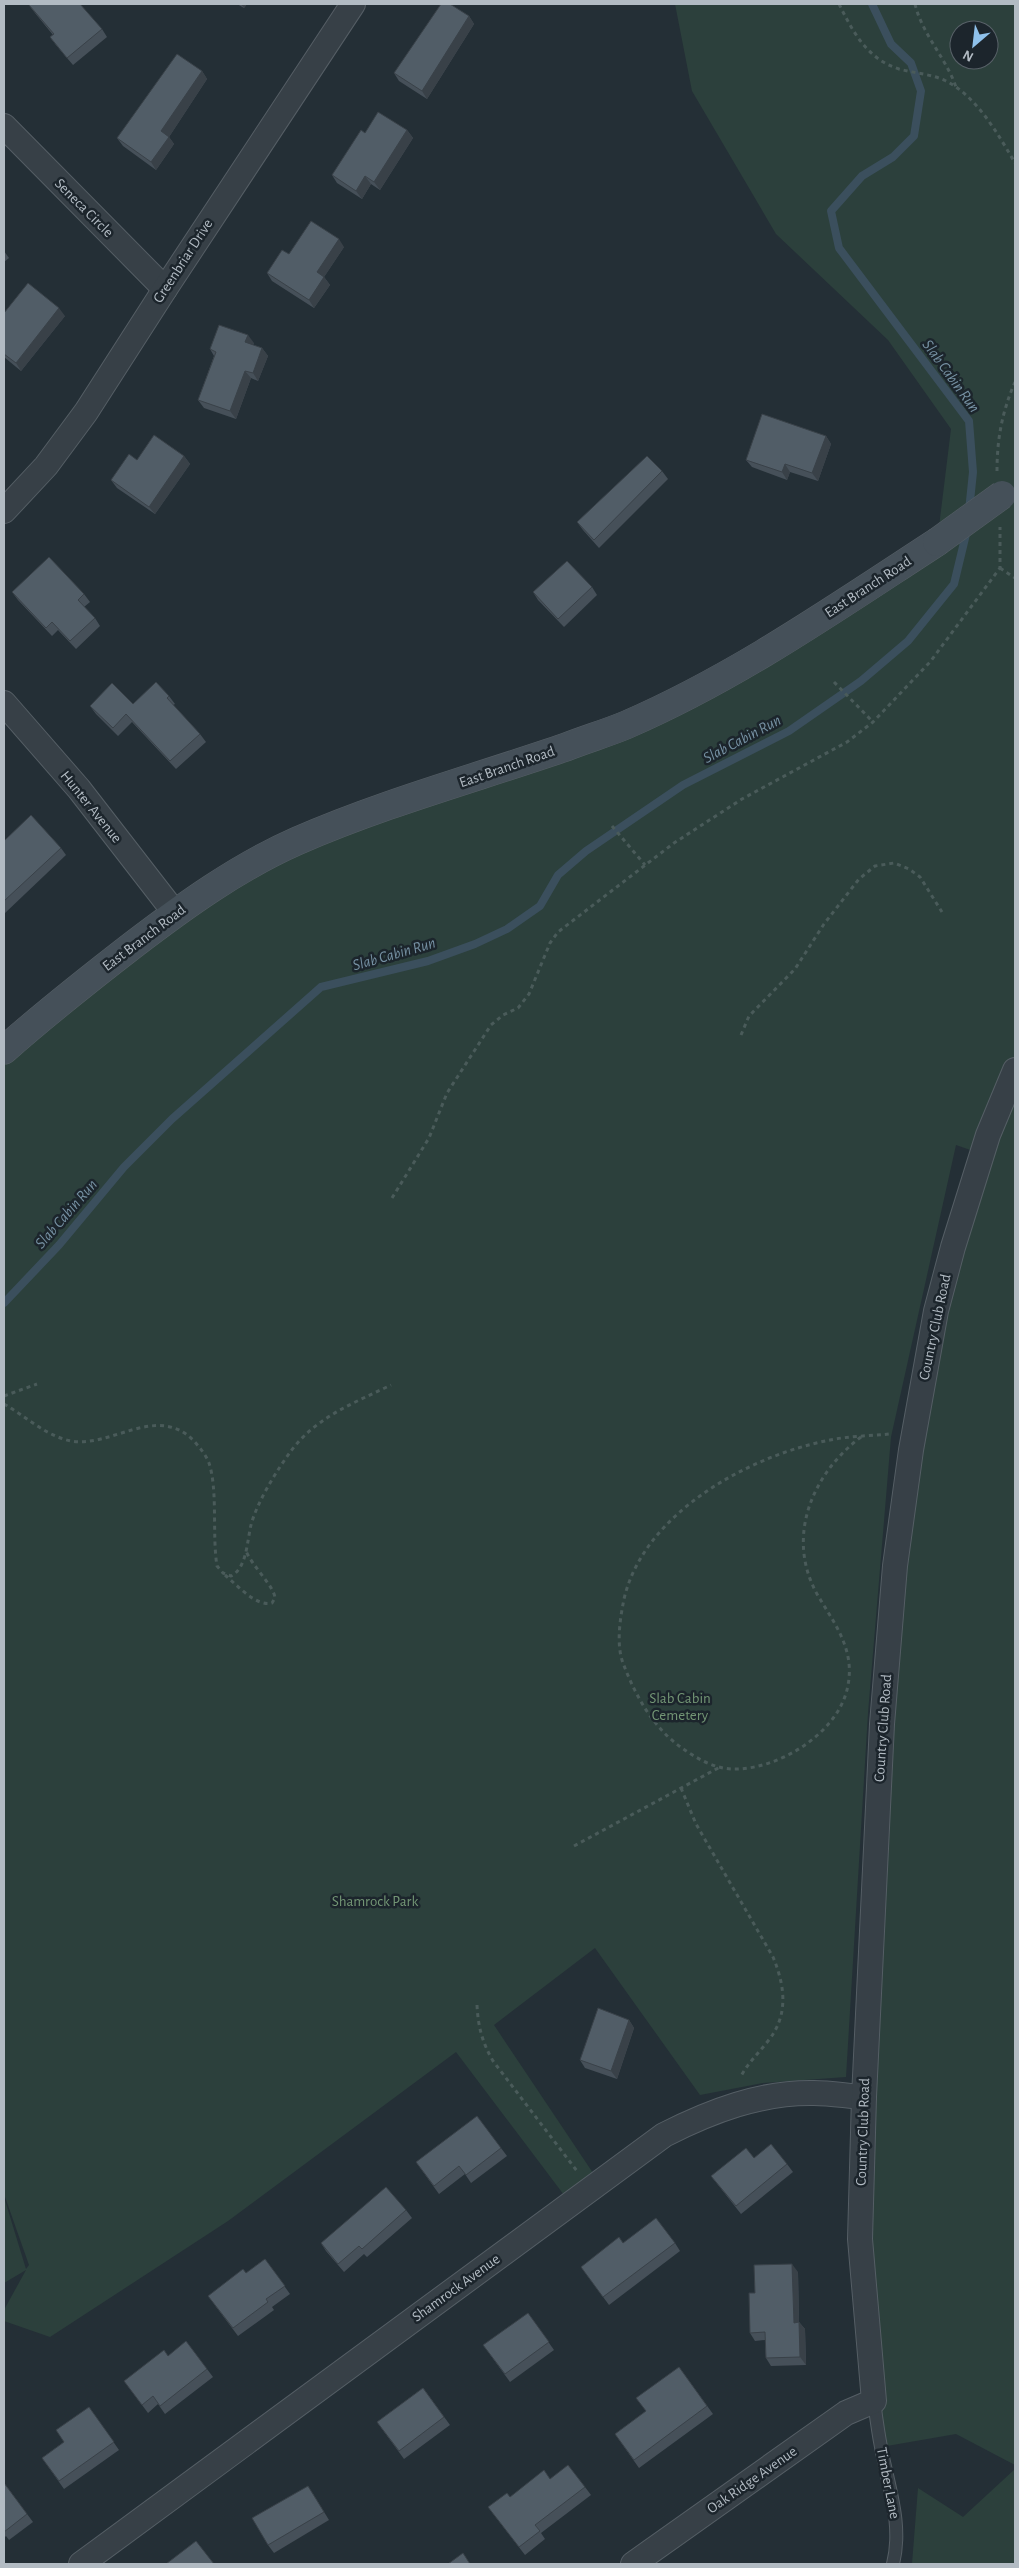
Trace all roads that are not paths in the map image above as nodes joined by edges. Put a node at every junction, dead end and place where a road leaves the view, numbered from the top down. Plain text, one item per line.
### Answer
1 (353, 4) edge
2 (4, 126) edge
3 (165, 289) junction
4 (1003, 494) edge
5 (4, 511) edge
6 (4, 703) edge
7 (175, 913) junction
8 (4, 1050) edge
9 (1015, 1070) edge
10 (864, 2098) junction
11 (874, 2401) junction
12 (81, 2564) edge
13 (633, 2564) edge
14 (893, 2564) edge

1 - 3 street, Greenbriar Drive
2 - 3 street, Seneca Circle
3 - 5 street, Greenbriar Drive
4 - 7 main road, East Branch Road, bridge
6 - 7 street, Hunter Avenue
7 - 8 main road, East Branch Road
9 - 10 street, Country Club Road
10 - 11 street, Country Club Road
10 - 12 street, Shamrock Avenue
11 - 13 street, Oak Ridge Avenue
11 - 14 lane, Timber Lane

